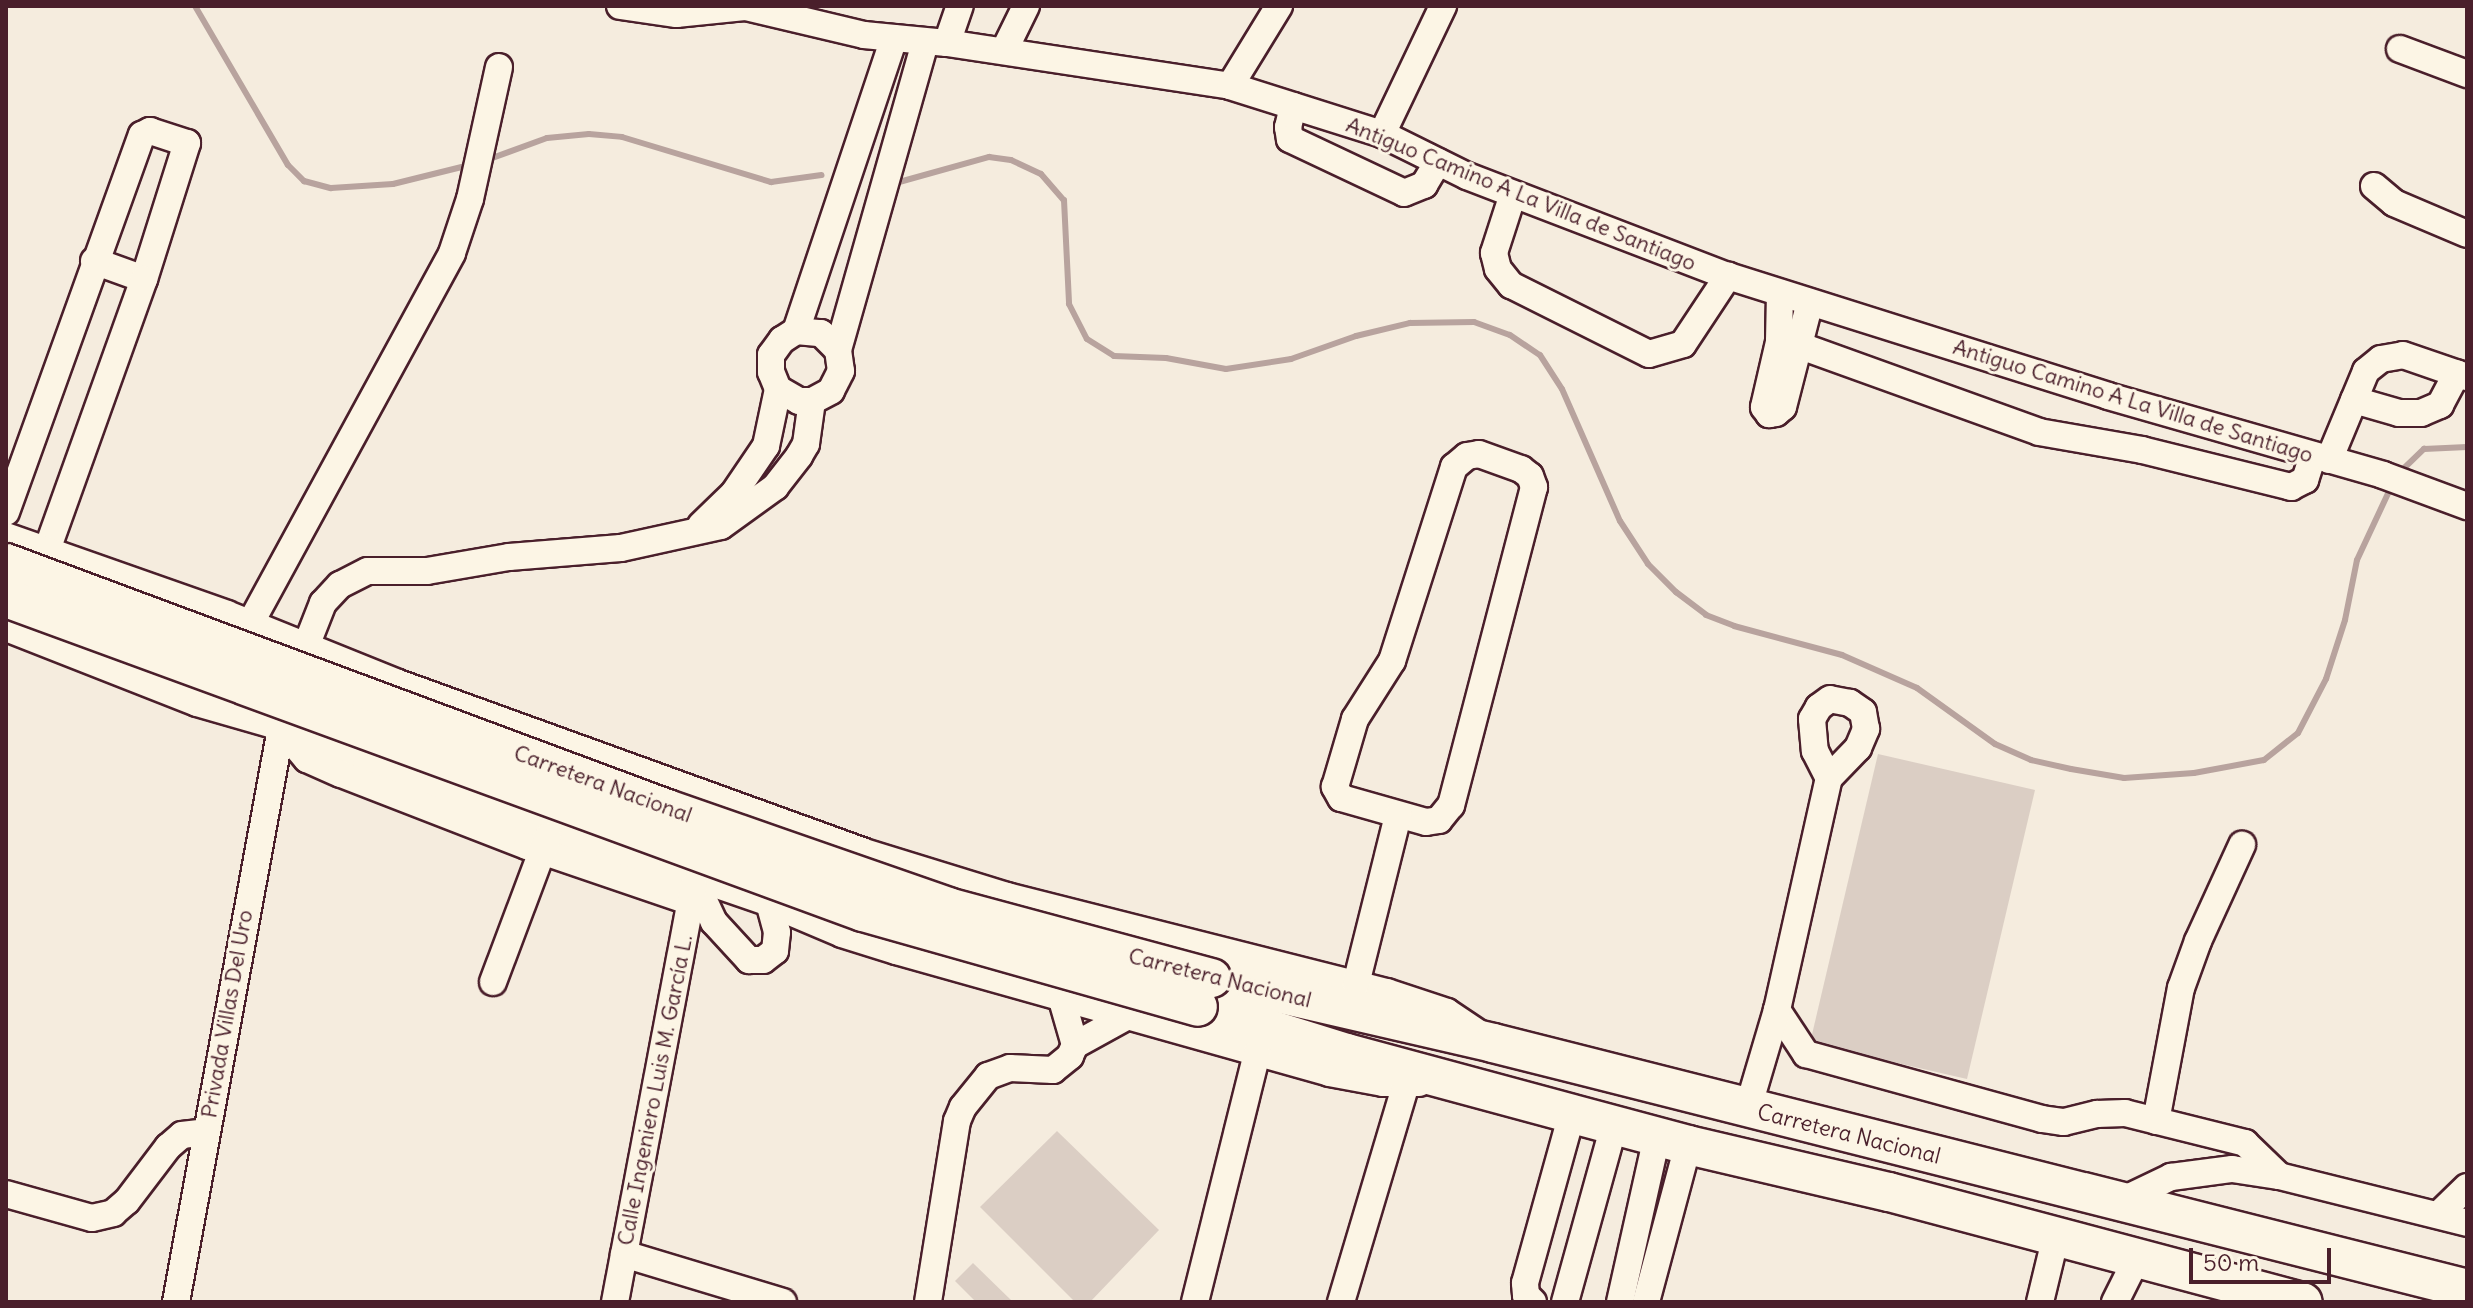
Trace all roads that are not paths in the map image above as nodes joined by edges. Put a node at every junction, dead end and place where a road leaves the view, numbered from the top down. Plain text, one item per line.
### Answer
1 (620, 6) edge
2 (743, 6) edge
3 (960, 6) edge
4 (1026, 6) edge
5 (1279, 6) edge
6 (1443, 6) edge
7 (894, 38) junction
8 (936, 42) junction
9 (2400, 49) dead end
10 (1004, 51) junction
11 (499, 67) dead end
12 (2467, 74) edge
13 (1230, 86) junction
14 (1293, 106) junction
15 (1382, 134) junction
16 (1438, 162) junction
17 (2374, 186) dead end
18 (1513, 194) junction
19 (2467, 234) edge
20 (94, 261) junction
21 (1728, 276) junction
22 (144, 279) junction
23 (1780, 293) junction
24 (1810, 302) junction
25 (796, 331) junction
26 (1789, 344) junction
27 (838, 350) junction
28 (2462, 375) edge
29 (778, 389) junction
30 (2354, 400) junction
31 (812, 401) junction
32 (2321, 458) junction
33 (2467, 506) edge
34 (6, 512) edge
35 (694, 532) junction
36 (6, 536) edge
37 (47, 550) junction
38 (6, 563) edge
39 (6, 598) edge
40 (238, 619) junction
41 (6, 628) edge
42 (305, 644) junction
43 (398, 683) junction
44 (197, 703) junction
45 (280, 727) junction
46 (366, 764) junction
47 (1829, 778) dead end
48 (1398, 815) junction
49 (546, 840) junction
50 (2242, 845) dead end
51 (697, 895) junction
52 (769, 903) junction
53 (493, 982) dead end
54 (1356, 984) junction
55 (1205, 992) junction
56 (1062, 1000) junction
57 (1777, 1010) junction
58 (1128, 1016) junction
59 (1493, 1043) junction
60 (1075, 1045) junction
61 (1257, 1054) junction
62 (1447, 1080) junction
63 (1406, 1084) junction
64 (1748, 1108) junction
65 (1572, 1114) junction
66 (2156, 1121) junction
67 (1614, 1125) junction
68 (206, 1132) junction
69 (1672, 1141) junction
70 (2279, 1176) junction
71 (2467, 1187) edge
72 (6, 1194) edge
73 (2119, 1202) junction
74 (2439, 1214) junction
75 (2467, 1223) edge
76 (2056, 1236) junction
77 (624, 1254) junction
78 (2137, 1258) junction
79 (2467, 1289) edge
80 (176, 1302) edge
81 (615, 1302) edge
82 (783, 1302) edge
83 (928, 1302) edge
84 (1195, 1302) edge
85 (1341, 1302) edge
86 (1533, 1302) edge
87 (1565, 1302) edge
88 (1620, 1302) edge
89 (1646, 1302) edge
90 (2040, 1302) edge
91 (2115, 1302) edge
92 (2303, 1302) edge

1 - 2 street, Antiguo Camino A La Villa de Santiago
2 - 7 street, Antiguo Camino A La Villa de Santiago
3 - 8 street
4 - 10 street
5 - 13 street
6 - 15 street
7 - 8 street, Antiguo Camino A La Villa de Santiago
7 - 25 street
8 - 10 street, Antiguo Camino A La Villa de Santiago
8 - 27 street
9 - 12 street
10 - 13 street, Antiguo Camino A La Villa de Santiago
11 - 40 street
13 - 14 street, Antiguo Camino A La Villa de Santiago
14 - 15 street, Antiguo Camino A La Villa de Santiago
14 - 16 street
15 - 16 street, Antiguo Camino A La Villa de Santiago
16 - 18 street, Antiguo Camino A La Villa de Santiago
17 - 19 street
18 - 21 street, Antiguo Camino A La Villa de Santiago
18 - 21 street
20 - 22 street
20 - 22 street
20 - 34 street
21 - 23 street, Antiguo Camino A La Villa de Santiago
22 - 37 street
23 - 24 street, Antiguo Camino A La Villa de Santiago
23 - 26 street
24 - 26 street
24 - 32 street, Antiguo Camino A La Villa de Santiago
25 - 27 street
25 - 29 street
26 - 32 street
27 - 31 street
28 - 30 street
28 - 30 street
29 - 31 street
29 - 35 street
30 - 32 street
31 - 35 street, Privada Villas Del Uro
32 - 33 street, Antiguo Camino A La Villa de Santiago
35 - 42 street, Privada Villas Del Uro
36 - 37 street
37 - 40 street
38 - 55 highway, Carretera Nacional, bridge
39 - 55 highway, Carretera Nacional, bridge
40 - 42 street
40 - 44 street
41 - 44 street
42 - 43 street
42 - 45 street, Privada Villas Del Uro
43 - 46 street
43 - 54 street
44 - 45 street
45 - 46 street
45 - 49 street
45 - 68 street, Privada Villas Del Uro
46 - 49 street
47 - 57 street
48 - 48 street
48 - 54 street
49 - 51 street
49 - 53 street
50 - 66 street
51 - 52 street
51 - 52 street
51 - 77 street, Calle Ingeniero Luis M. García L.
52 - 56 street
54 - 59 street
55 - 59 highway, Carretera Nacional
55 - 62 highway, Carretera Nacional
56 - 58 street
56 - 60 street
57 - 64 street
57 - 66 street
58 - 60 street
58 - 61 street
59 - 64 highway, Carretera Nacional
60 - 83 street
61 - 63 street
61 - 84 street
62 - 63 street
62 - 65 highway, Carretera Nacional
63 - 85 street
64 - 73 highway, Carretera Nacional
65 - 67 highway, Carretera Nacional
65 - 86 street
66 - 70 street
67 - 69 highway, Carretera Nacional
67 - 87 street
68 - 72 street
68 - 80 street, Privada Villas Del Uro
69 - 76 highway, Carretera Nacional
69 - 88 street
69 - 89 street
70 - 73 street
70 - 74 street
71 - 74 street
73 - 79 highway, Carretera Nacional
74 - 75 street
76 - 78 highway, Carretera Nacional
76 - 90 street
77 - 81 street, Calle Ingeniero Luis M. García L.
77 - 82 street
78 - 91 street
78 - 92 highway, Carretera Nacional

